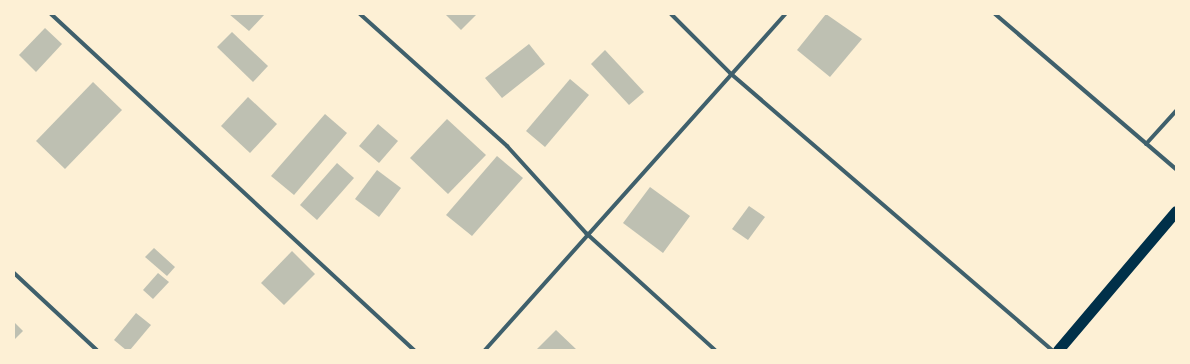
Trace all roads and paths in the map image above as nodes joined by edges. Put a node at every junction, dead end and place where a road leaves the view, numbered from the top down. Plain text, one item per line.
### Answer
1 (51, 14) edge
2 (360, 14) edge
3 (671, 14) edge
4 (785, 14) edge
5 (995, 14) edge
6 (730, 73) junction
7 (1176, 111) edge
8 (1146, 144) junction
9 (1176, 169) edge
10 (1176, 211) edge
11 (586, 233) junction
12 (14, 273) edge
13 (97, 350) edge
14 (414, 350) edge
15 (485, 350) edge
16 (715, 350) edge
17 (1052, 350) edge
18 (1058, 350) edge

1 - 14 street
2 - 11 street
3 - 6 street
4 - 6 street
5 - 8 street
6 - 11 street
6 - 17 street
7 - 8 street
8 - 9 street
10 - 18 highway
11 - 15 street
11 - 16 street
12 - 13 street

